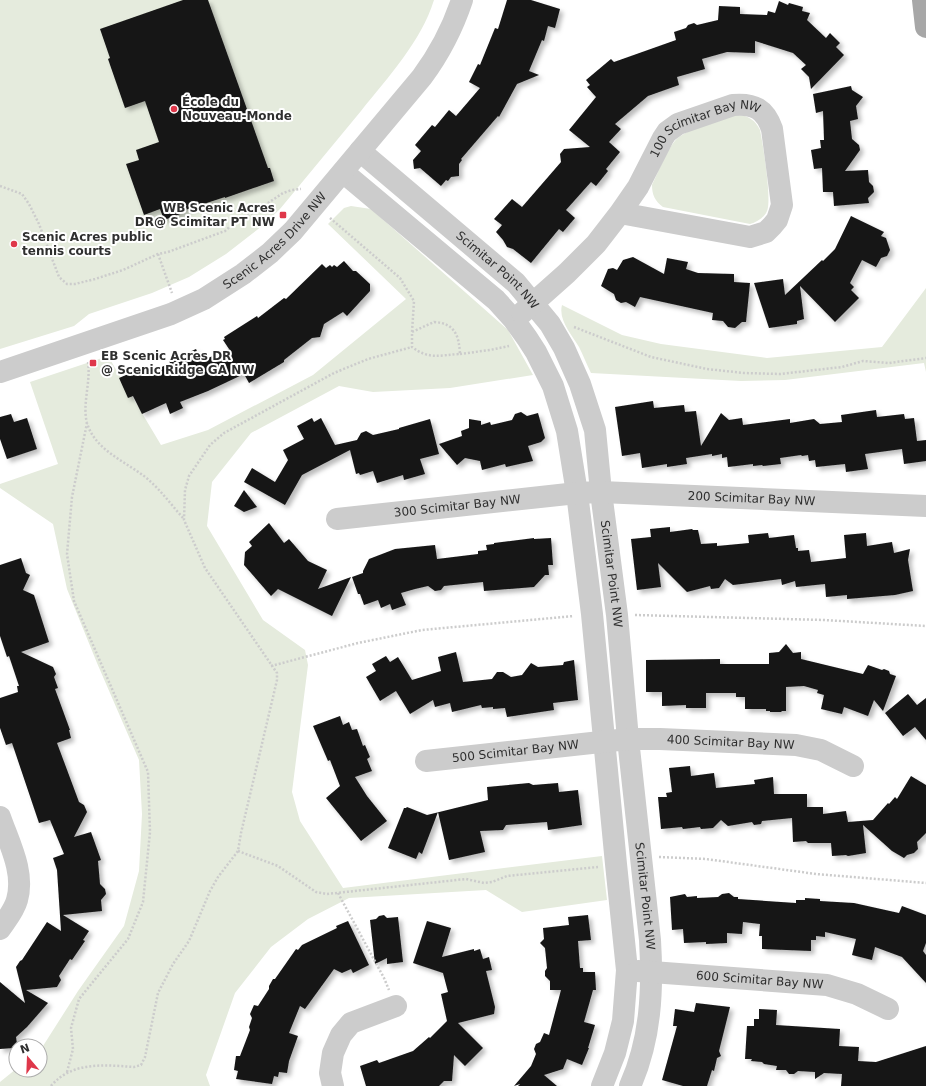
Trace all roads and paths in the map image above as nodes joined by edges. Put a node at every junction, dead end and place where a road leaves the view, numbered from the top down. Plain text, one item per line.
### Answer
1 (462, 0) edge
2 (923, 0) edge
3 (926, 27) edge
4 (360, 151) junction
5 (343, 172) junction
6 (0, 186) edge
7 (301, 189) dead end
8 (620, 213) junction
9 (330, 218) dead end
10 (158, 254) junction
11 (172, 294) dead end
12 (534, 303) junction
13 (514, 320) junction
14 (571, 325) dead end
15 (412, 332) junction
16 (84, 344) junction
17 (514, 345) dead end
18 (412, 347) junction
19 (460, 354) junction
20 (926, 358) edge
21 (0, 372) edge
22 (87, 423) junction
23 (600, 492) junction
24 (577, 493) junction
25 (926, 506) edge
26 (337, 519) dead end
27 (184, 520) junction
28 (580, 615) dead end
29 (634, 615) dead end
30 (926, 626) edge
31 (271, 666) junction
32 (628, 739) junction
33 (604, 742) junction
34 (426, 761) dead end
35 (853, 766) dead end
36 (0, 817) edge
37 (238, 851) junction
38 (652, 857) dead end
39 (604, 867) dead end
40 (926, 883) edge
41 (338, 893) junction
42 (0, 929) edge
43 (627, 970) junction
44 (652, 972) junction
45 (396, 1006) joint
46 (888, 1008) dead end
47 (67, 1072) junction
48 (51, 1086) edge
49 (333, 1086) edge
50 (602, 1086) edge
51 (630, 1086) edge

1 - 4 street, Scenic Acres Drive NW
2 - 3 main road
4 - 5 street, Scenic Acres Drive NW
4 - 12 street, Scimitar Point NW
5 - 13 street, Scimitar Point NW
5 - 16 street, Scenic Acres Drive NW
6 - 10 path
7 - 10 path
8 - 8 street, 100 Scimitar Bay NW
8 - 12 street, 100 Scimitar Bay NW
9 - 15 path
10 - 11 path
12 - 13 street, 100 Scimitar Bay NW
12 - 23 street, Scimitar Point NW
13 - 24 street, Scimitar Point NW
14 - 20 path
15 - 18 path
15 - 19 path
16 - 21 street, Scenic Acres Drive NW
16 - 22 path
17 - 19 path
18 - 19 path
18 - 27 path
22 - 27 path
22 - 47 path
23 - 24 street, 200 Scimitar Bay NW
23 - 25 street, 200 Scimitar Bay NW
23 - 32 street, Scimitar Point NW
24 - 26 street, 300 Scimitar Bay NW
24 - 33 street, Scimitar Point NW
27 - 31 path
28 - 31 path
29 - 30 path
31 - 37 path
32 - 33 street, 400 Scimitar Bay NW
32 - 35 street, 400 Scimitar Bay NW
32 - 44 street, Scimitar Point NW
33 - 34 street, 500 Scimitar Bay NW
33 - 43 street, Scimitar Point NW
36 - 42 street
37 - 41 path
37 - 47 path
38 - 40 path
39 - 41 path
41 - 45 path
43 - 44 street, 600 Scimitar Bay NW
43 - 50 street, Scimitar Point NW
44 - 46 street, 600 Scimitar Bay NW
44 - 51 street, Scimitar Point NW
45 - 49 street
47 - 48 path

